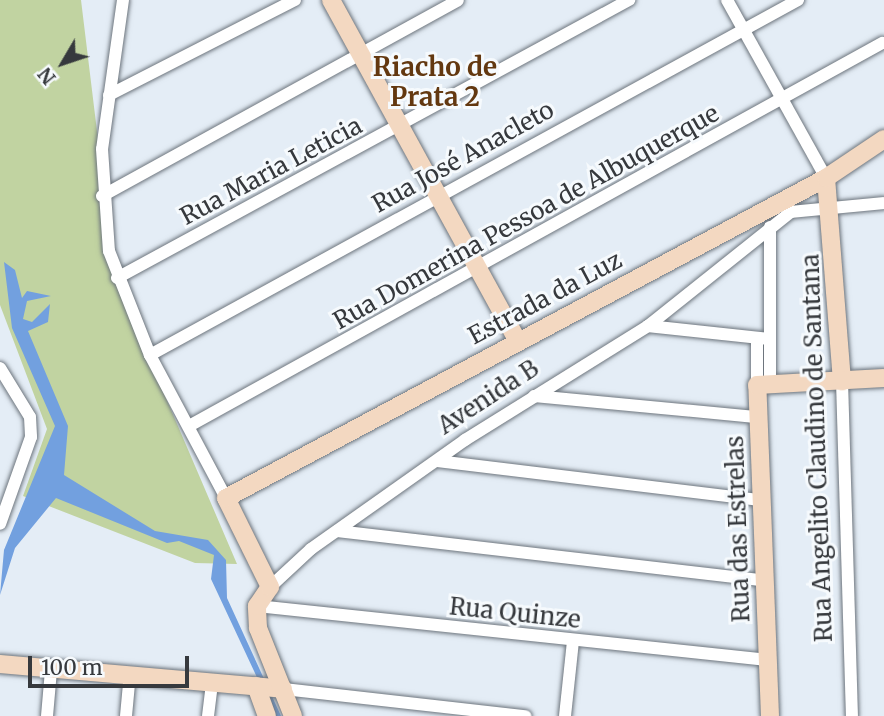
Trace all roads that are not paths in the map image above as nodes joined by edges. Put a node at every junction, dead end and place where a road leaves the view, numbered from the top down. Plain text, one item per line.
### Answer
1 (123, 0) edge
2 (295, 0) edge
3 (331, 0) edge
4 (458, 0) edge
5 (629, 0) edge
6 (727, 0) edge
7 (798, 0) edge
8 (743, 30) junction
9 (883, 43) edge
10 (361, 55) junction
11 (109, 95) junction
12 (783, 99) junction
13 (400, 127) junction
14 (884, 139) edge
15 (826, 178) junction
16 (437, 195) junction
17 (102, 196) junction
18 (884, 203) edge
19 (833, 207) junction
20 (770, 227) junction
21 (477, 267) junction
22 (117, 278) junction
23 (648, 326) junction
24 (763, 339) junction
25 (517, 340) junction
26 (150, 355) junction
27 (0, 368) edge
28 (884, 378) edge
29 (842, 381) junction
30 (764, 384) junction
31 (534, 396) junction
32 (758, 417) junction
33 (189, 426) junction
34 (437, 461) junction
35 (226, 498) junction
36 (761, 500) junction
37 (0, 524) edge
38 (337, 531) junction
39 (766, 581) junction
40 (270, 587) junction
41 (257, 606) junction
42 (573, 641) junction
43 (768, 660) junction
44 (0, 664) edge
45 (51, 670) junction
46 (130, 673) junction
47 (212, 681) junction
48 (257, 687) junction
49 (282, 689) junction
50 (47, 716) edge
51 (126, 716) edge
52 (208, 716) edge
53 (267, 716) edge
54 (293, 716) edge
55 (525, 716) edge
56 (565, 716) edge
57 (770, 716) edge
58 (852, 716) edge

1 - 11 street
2 - 11 street
3 - 10 street
4 - 10 street
5 - 13 street, Rua Maria Leticia
6 - 8 street
7 - 8 street, Rua José Anacleto
8 - 12 street
8 - 16 street, Rua José Anacleto
9 - 12 street, Rua Domerina Pessoa de Albuquerque
10 - 13 street
10 - 17 street
11 - 17 street
12 - 15 street
12 - 21 street, Rua Domerina Pessoa de Albuquerque
13 - 16 street
13 - 22 street, Rua Maria Leticia
14 - 15 street, Estrada da Luz
15 - 19 street, Rua Angelito Claudino de Santana
15 - 25 street, Estrada da Luz
16 - 21 street
16 - 26 street, Rua José Anacleto
17 - 22 street
18 - 19 street, Avenida B
19 - 20 street, Avenida B
19 - 29 street, Rua Angelito Claudino de Santana
20 - 23 street, Avenida B
20 - 24 street, Rua das Estrelas
21 - 25 street
21 - 33 street, Rua Domerina Pessoa de Albuquerque
22 - 26 street
23 - 24 street
23 - 31 street, Avenida B
24 - 30 street, Rua das Estrelas
25 - 35 street, Estrada da Luz
26 - 33 street
27 - 37 street
28 - 29 street
29 - 30 street
29 - 58 street, Rua Angelito Claudino de Santana
30 - 32 street, Rua das Estrelas
31 - 32 street
31 - 34 street, Avenida B
32 - 36 street, Rua das Estrelas
33 - 35 street
34 - 36 street
34 - 38 street, Avenida B
35 - 40 street
36 - 39 street, Rua das Estrelas
38 - 39 street
38 - 40 street, Avenida B
39 - 43 street, Rua das Estrelas
40 - 41 street, Avenida B
41 - 42 street, Rua Quinze
41 - 49 street
42 - 43 street, Rua Quinze
42 - 56 street
43 - 57 street, Rua das Estrelas
44 - 45 street
45 - 46 street
45 - 50 street
46 - 47 street
46 - 51 street
47 - 48 street
47 - 52 street
48 - 49 street
48 - 53 street
49 - 54 street
49 - 55 street

